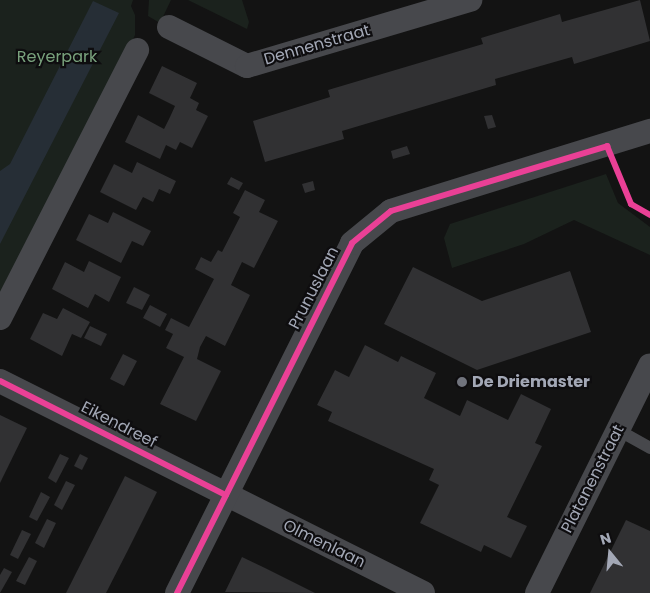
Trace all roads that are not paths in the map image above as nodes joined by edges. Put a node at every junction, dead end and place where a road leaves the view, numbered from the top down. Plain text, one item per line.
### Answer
1 (470, 0) edge
2 (168, 27) dead end
3 (137, 50) dead end
4 (650, 131) edge
5 (0, 318) edge
6 (650, 365) edge
7 (0, 381) edge
8 (618, 430) junction
9 (650, 448) edge
10 (226, 495) junction
11 (177, 593) edge
12 (423, 593) edge
13 (537, 593) edge

1 - 2 street, Dennenstraat
3 - 5 street
4 - 10 street, Prunuslaan
6 - 8 street, Platanenstraat
7 - 10 street, Eikendreef
8 - 9 lane
8 - 13 street, Platanenstraat
10 - 11 street, Prunuslaan
10 - 12 street, Olmenlaan

